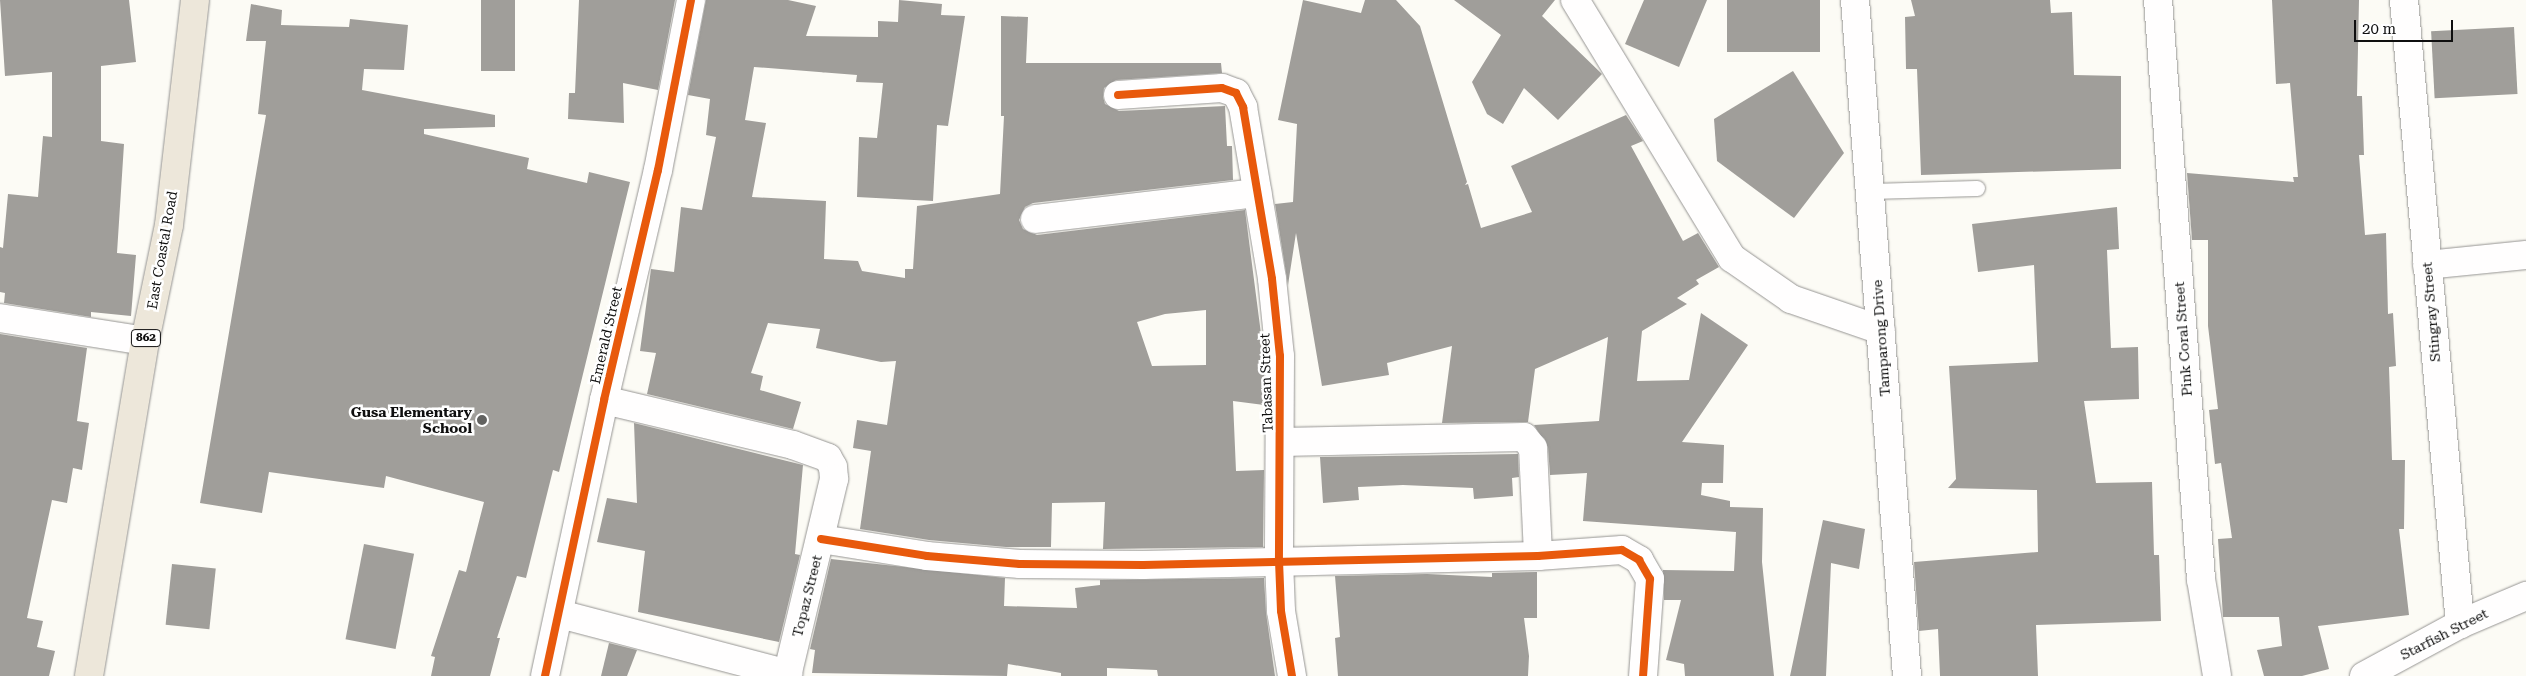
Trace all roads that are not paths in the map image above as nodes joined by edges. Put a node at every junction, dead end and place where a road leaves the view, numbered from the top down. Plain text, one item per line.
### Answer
1 (195, 0) edge
2 (691, 0) edge
3 (1575, 0) edge
4 (1855, 0) edge
5 (2158, 0) edge
6 (2404, 0) edge
7 (1118, 95) dead end
8 (1977, 188) dead end
9 (1870, 191) junction
10 (1257, 193) junction
11 (1035, 219) dead end
12 (2526, 255) edge
13 (2426, 265) junction
14 (0, 318) edge
15 (1881, 330) junction
16 (145, 342) junction
17 (604, 400) junction
18 (1281, 442) junction
19 (821, 539) junction
20 (1538, 556) junction
21 (1279, 561) junction
22 (2526, 596) edge
23 (560, 614) junction
24 (2460, 624) junction
25 (787, 675) edge
26 (89, 676) edge
27 (545, 676) edge
28 (1292, 676) edge
29 (1643, 676) edge
30 (1907, 676) edge
31 (2217, 676) edge
32 (2364, 676) edge

1 - 16 main road, East Coastal Road / 862
2 - 17 street, Emerald Street
3 - 15 street
4 - 9 street, Tamparong Drive
5 - 31 street, Pink Coral Street
6 - 13 street, Stingray Street
7 - 10 street, Tabasan Street
8 - 9 lane
9 - 15 street, Tamparong Drive
10 - 11 street
10 - 18 street, Tabasan Street
12 - 13 street
13 - 24 street, Stingray Street
14 - 16 street
15 - 30 street, Tamparong Drive
16 - 26 main road, East Coastal Road / 862
17 - 19 street, Topaz Street
17 - 23 street, Emerald Street
18 - 20 street
18 - 21 street, Tabasan Street
19 - 21 street
19 - 25 street, Topaz Street
20 - 21 street
20 - 29 street
21 - 28 street, Tabasan Street
22 - 24 street, Starfish Street
23 - 25 street
23 - 27 street, Emerald Street
24 - 32 street, Starfish Street

